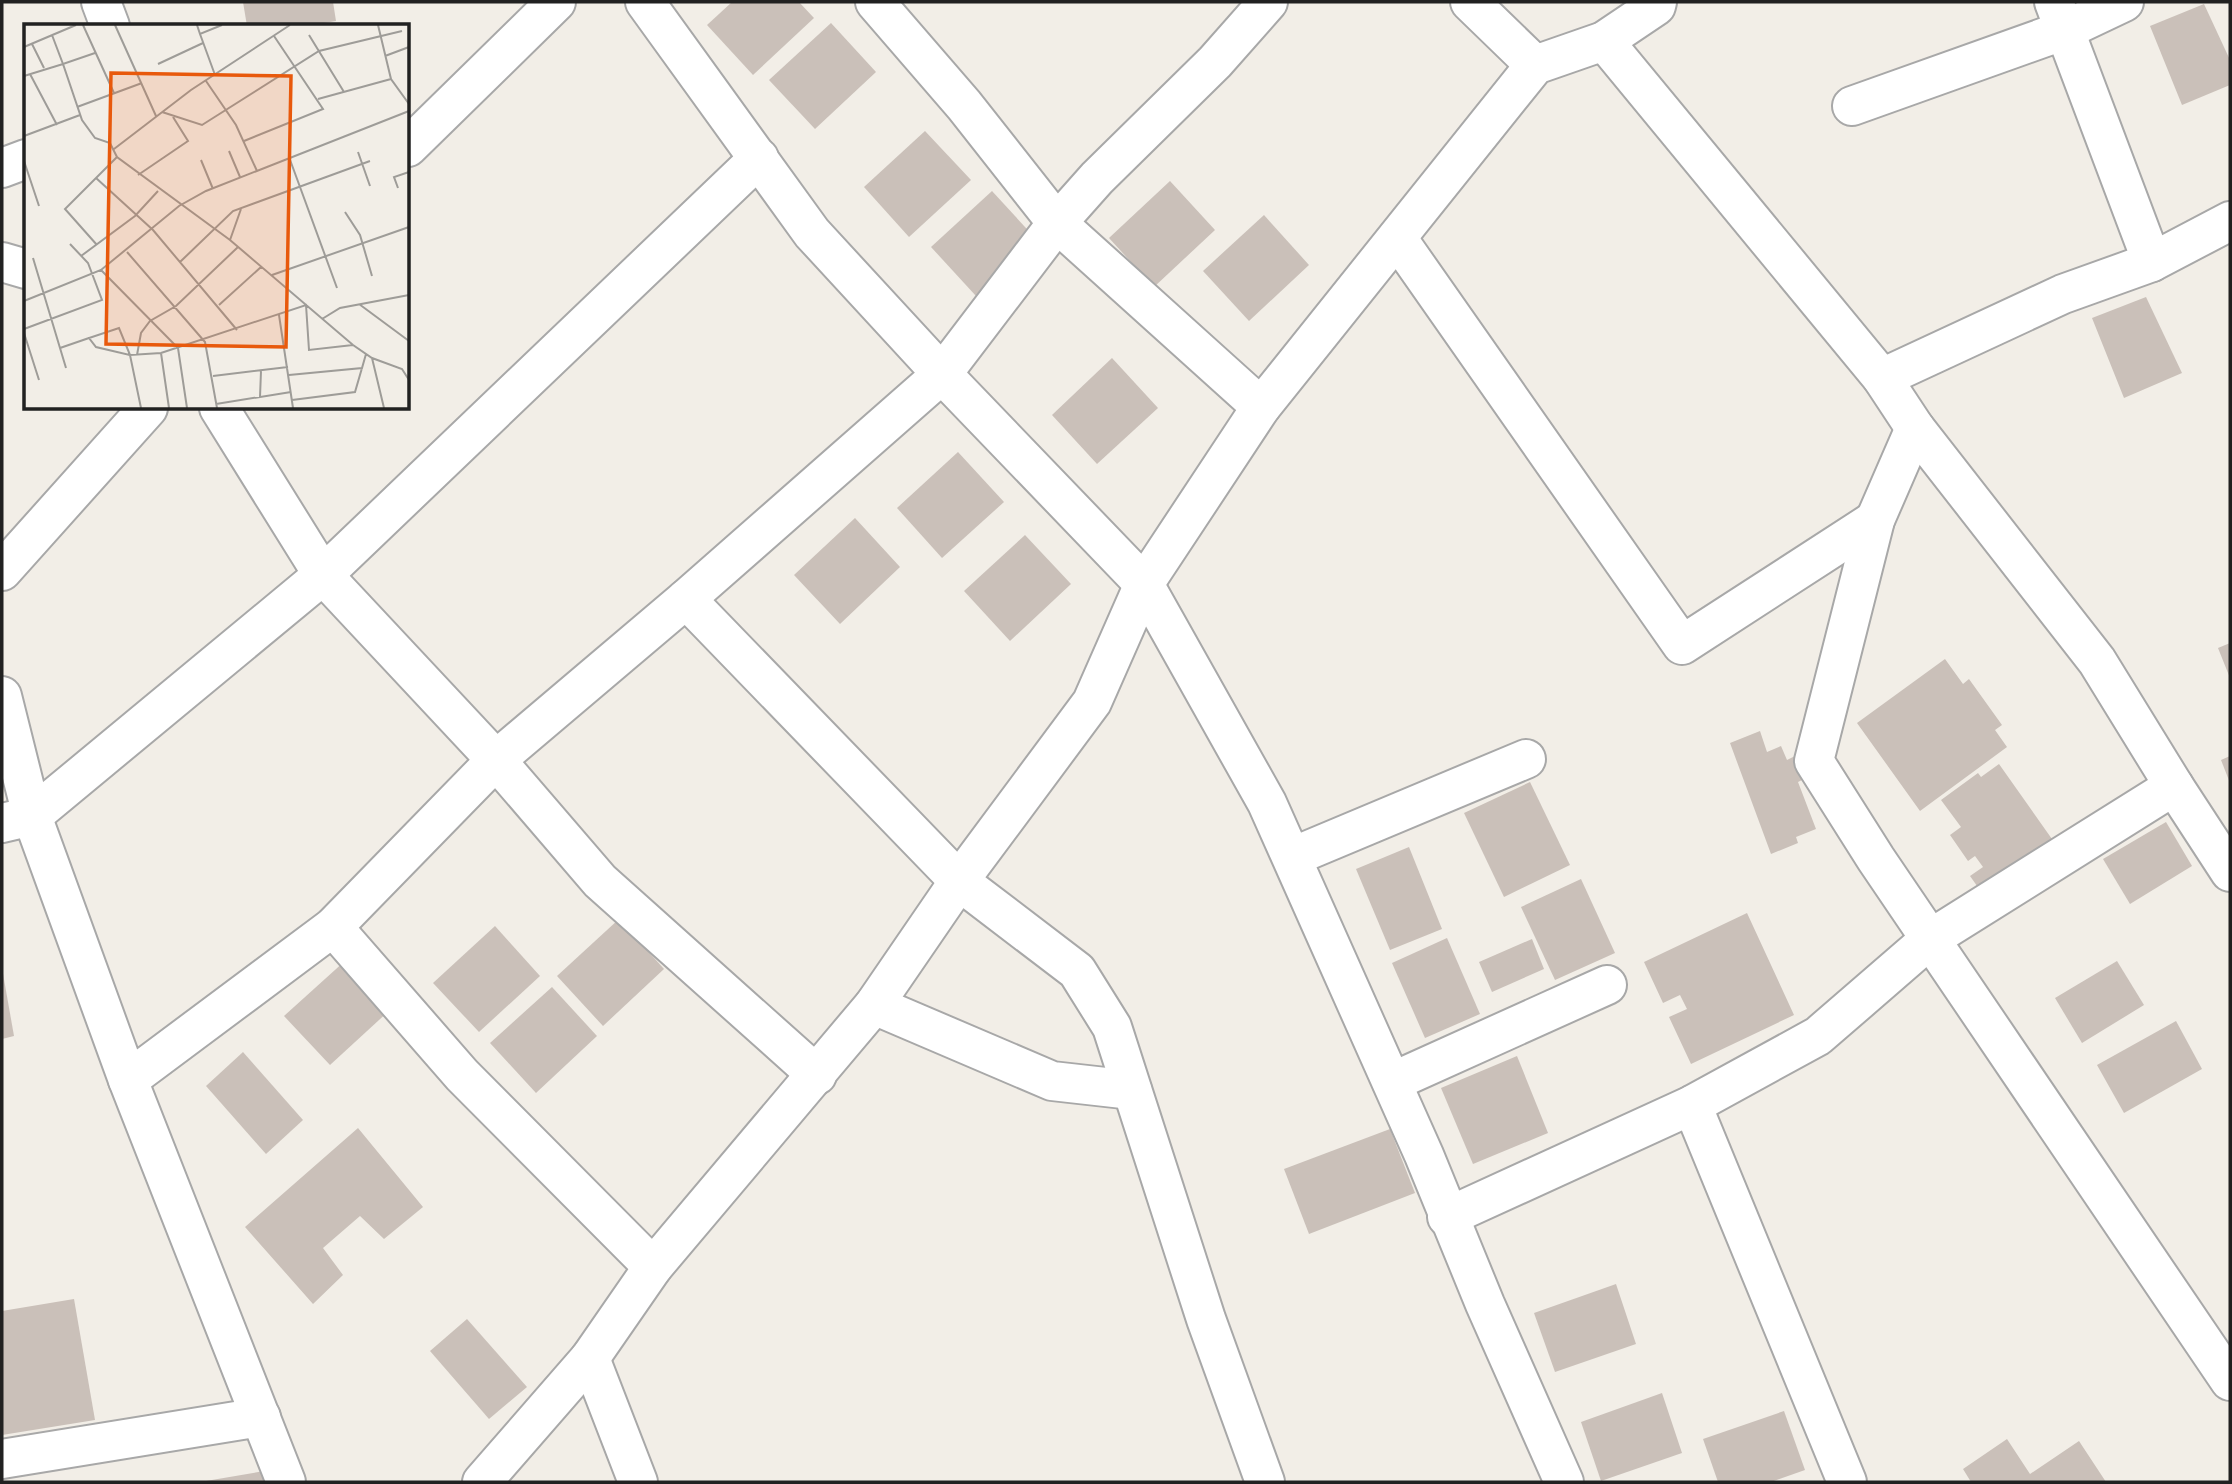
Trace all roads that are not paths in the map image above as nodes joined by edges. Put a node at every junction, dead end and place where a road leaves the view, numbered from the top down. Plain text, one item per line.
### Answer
1 (101, 2) edge
2 (556, 2) edge
3 (645, 2) edge
4 (875, 2) edge
5 (1268, 2) edge
6 (1470, 2) edge
7 (1657, 2) edge
8 (2124, 2) edge
9 (2060, 16) edge
10 (109, 24) edge
11 (1604, 41) junction
12 (1535, 65) junction
13 (1852, 106) dead end
14 (410, 145) edge
15 (759, 158) junction
16 (24, 160) edge
17 (2, 168) edge
18 (2230, 221) edge
19 (1057, 223) junction
20 (1396, 238) junction
21 (2, 262) edge
22 (2152, 262) junction
23 (24, 268) edge
24 (942, 374) junction
25 (1882, 378) junction
26 (1261, 407) junction
27 (146, 410) edge
28 (220, 410) edge
29 (1915, 428) junction
30 (1875, 520) junction
31 (2, 571) edge
32 (323, 575) junction
33 (1144, 584) junction
34 (685, 599) junction
35 (2, 696) edge
36 (1526, 759) dead end
37 (496, 760) junction
38 (2174, 786) junction
39 (17, 820) edge
40 (1292, 858) junction
41 (2228, 865) edge
42 (959, 881) junction
43 (333, 927) junction
44 (1930, 939) junction
45 (1607, 985) dead end
46 (874, 1005) junction
47 (817, 1075) junction
48 (128, 1080) junction
49 (1392, 1082) junction
50 (1132, 1090) junction
51 (1692, 1105) junction
52 (1447, 1217) junction
53 (653, 1267) junction
54 (590, 1358) junction
55 (2230, 1381) edge
56 (261, 1417) junction
57 (2, 1459) edge
58 (286, 1482) edge
59 (482, 1482) edge
60 (638, 1482) edge
61 (1265, 1482) edge
62 (1564, 1482) edge
63 (1847, 1482) edge

1 - 10 street
2 - 14 street
3 - 15 street
4 - 19 street
5 - 19 street
6 - 12 street
7 - 11 street
8 - 9 street
9 - 13 street
9 - 22 street
11 - 12 street
11 - 25 street
12 - 20 street
15 - 24 street
15 - 32 street
16 - 17 street
18 - 22 street
19 - 24 street
19 - 26 street
20 - 26 street
20 - 30 street
21 - 23 street
22 - 25 street
24 - 33 street
24 - 34 street
25 - 29 street
26 - 33 street
27 - 31 street
28 - 32 street
29 - 30 street
29 - 38 street
30 - 44 street
32 - 37 street
32 - 39 street
33 - 40 street
33 - 42 street
34 - 37 street
34 - 42 street
35 - 39 street
36 - 40 street
37 - 43 street
37 - 47 street
38 - 41 street
38 - 44 street
39 - 48 street
40 - 49 street
42 - 46 street
42 - 50 street
43 - 48 street
43 - 53 street
44 - 51 street
44 - 55 street
45 - 49 street
46 - 47 street
46 - 50 street
47 - 53 street
48 - 56 street
49 - 52 street
50 - 61 street
51 - 52 street
51 - 63 street
52 - 62 street
53 - 54 street
54 - 59 street
54 - 60 street
56 - 57 street
56 - 58 street

